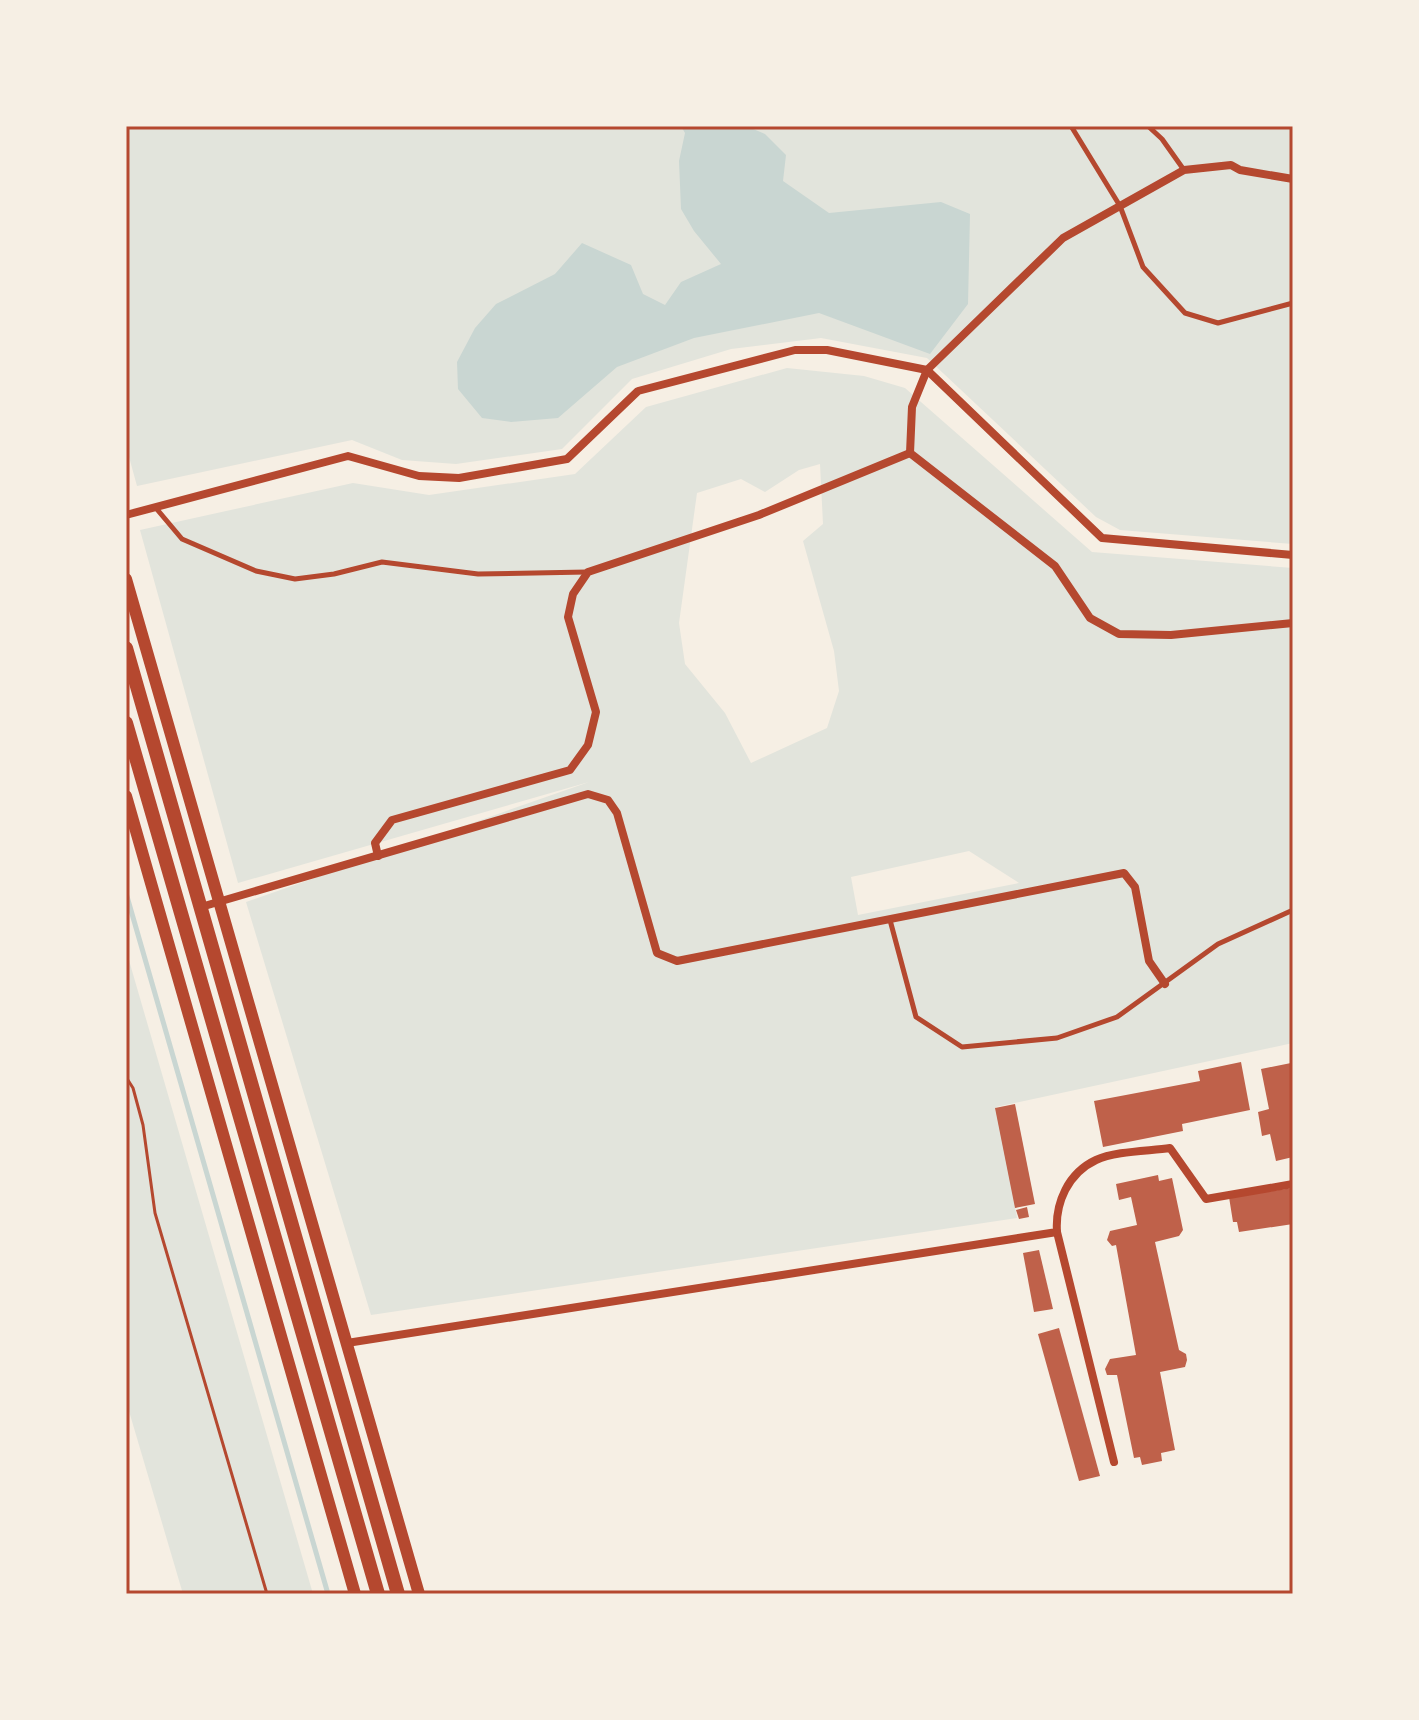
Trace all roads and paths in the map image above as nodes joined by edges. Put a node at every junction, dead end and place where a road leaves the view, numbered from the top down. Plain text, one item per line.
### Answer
1 (1071, 126) edge
2 (1148, 126) edge
3 (1184, 170) junction
4 (1293, 179) edge
5 (1120, 206) junction
6 (1293, 303) edge
7 (927, 370) junction
8 (910, 453) junction
9 (155, 507) junction
10 (126, 515) edge
11 (1293, 555) edge
12 (588, 572) junction
13 (126, 579) edge
14 (1293, 623) edge
15 (126, 648) edge
16 (126, 723) edge
17 (126, 796) edge
18 (378, 856) junction
19 (219, 902) junction
20 (201, 907) junction
21 (1293, 910) edge
22 (890, 920) junction
23 (1165, 984) junction
24 (126, 1077) edge
25 (1293, 1184) edge
26 (1057, 1232) junction
27 (347, 1343) junction
28 (1114, 1462) dead end
29 (267, 1594) edge
30 (355, 1594) edge
31 (378, 1594) edge
32 (398, 1594) edge
33 (419, 1594) edge

1 - 5 lane
2 - 3 lane
3 - 4 street
3 - 5 street
5 - 6 lane
5 - 7 street
7 - 8 street
7 - 9 street
7 - 11 street
8 - 12 street
8 - 14 street
9 - 10 street
9 - 12 lane
12 - 18 street
13 - 19 street
15 - 20 main road
16 - 31 main road
17 - 30 street
18 - 19 street
18 - 22 street
19 - 20 street
19 - 27 street
20 - 32 main road
21 - 23 lane
22 - 23 street
22 - 23 lane
24 - 29 path
25 - 26 street
26 - 27 street
26 - 28 street
27 - 33 street

